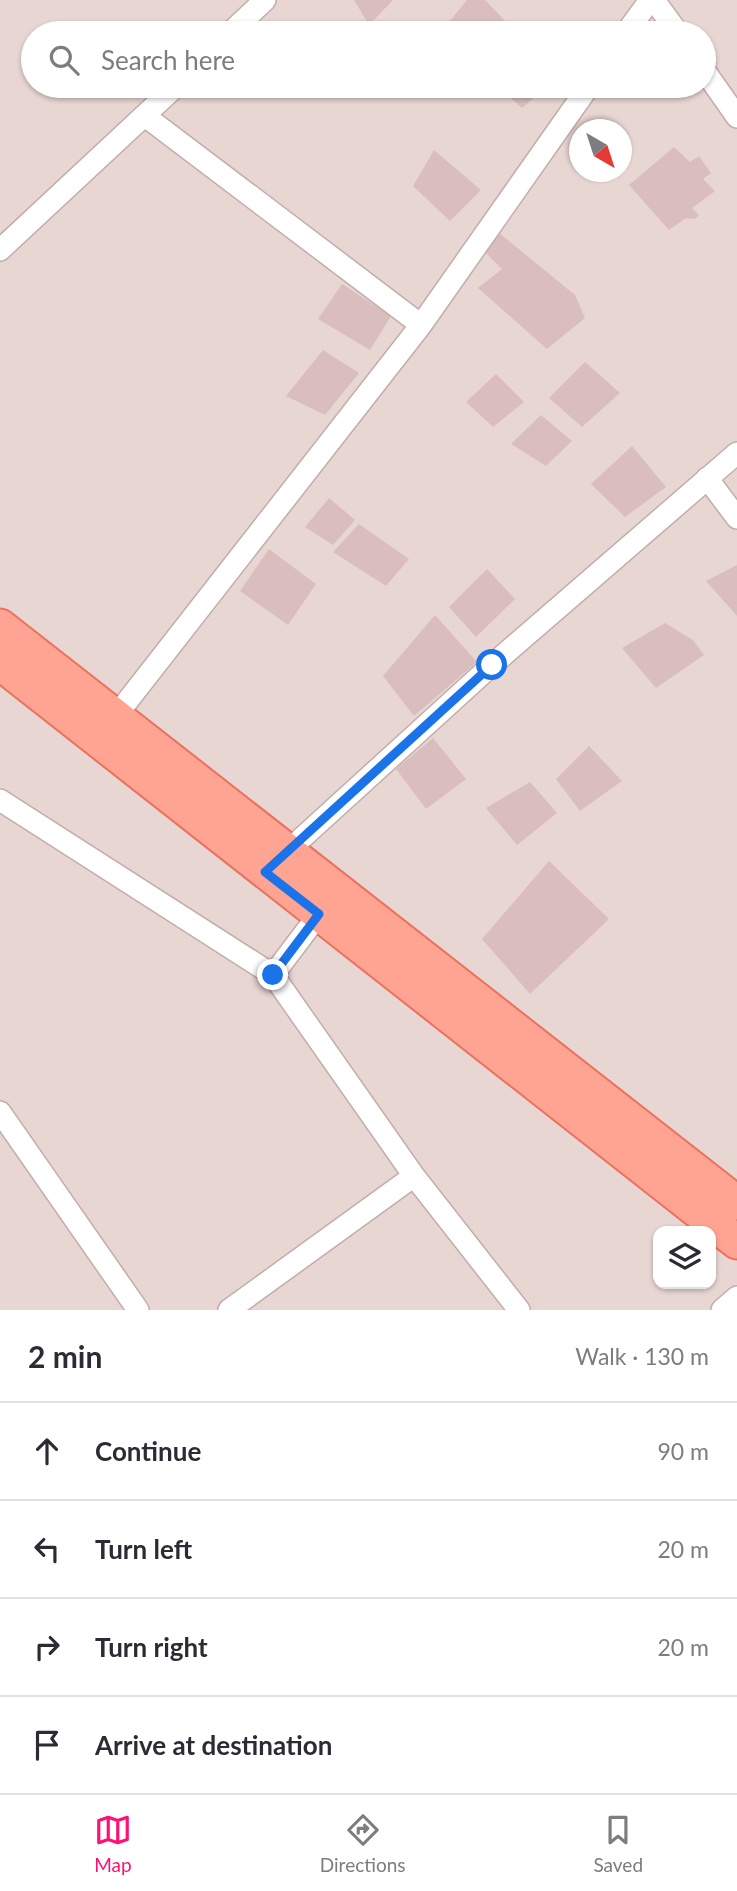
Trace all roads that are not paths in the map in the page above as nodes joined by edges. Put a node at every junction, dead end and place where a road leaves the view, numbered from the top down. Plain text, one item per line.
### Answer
1 (265, 0) edge
2 (652, 0) edge
3 (243, 21) edge
4 (635, 21) edge
5 (669, 21) edge
6 (716, 85) edge
7 (164, 98) edge
8 (581, 98) edge
9 (733, 106) edge
10 (145, 116) junction
11 (1, 247) edge
12 (421, 325) junction
13 (737, 453) edge
14 (707, 478) junction
15 (737, 518) edge
16 (0, 625) edge
17 (0, 663) edge
18 (114, 717) junction
19 (0, 800) edge
20 (276, 861) junction
21 (319, 914) junction
22 (273, 975) junction
23 (0, 1112) edge
24 (414, 1176) junction
25 (737, 1203) edge
26 (737, 1242) edge
27 (737, 1297) edge
28 (138, 1310) edge
29 (229, 1310) edge
30 (519, 1310) edge
31 (722, 1310) edge

1 - 3 street
2 - 4 street
2 - 5 street
6 - 9 street
7 - 10 street
8 - 12 street
10 - 11 street
10 - 12 street
12 - 18 street
13 - 14 street
14 - 15 street
14 - 20 street
16 - 18 main road
17 - 20 main road
18 - 20 main road
19 - 22 street
20 - 21 main road
20 - 25 main road
21 - 22 street
21 - 26 main road
22 - 24 street
23 - 28 street
24 - 29 street
24 - 30 street
27 - 31 street

